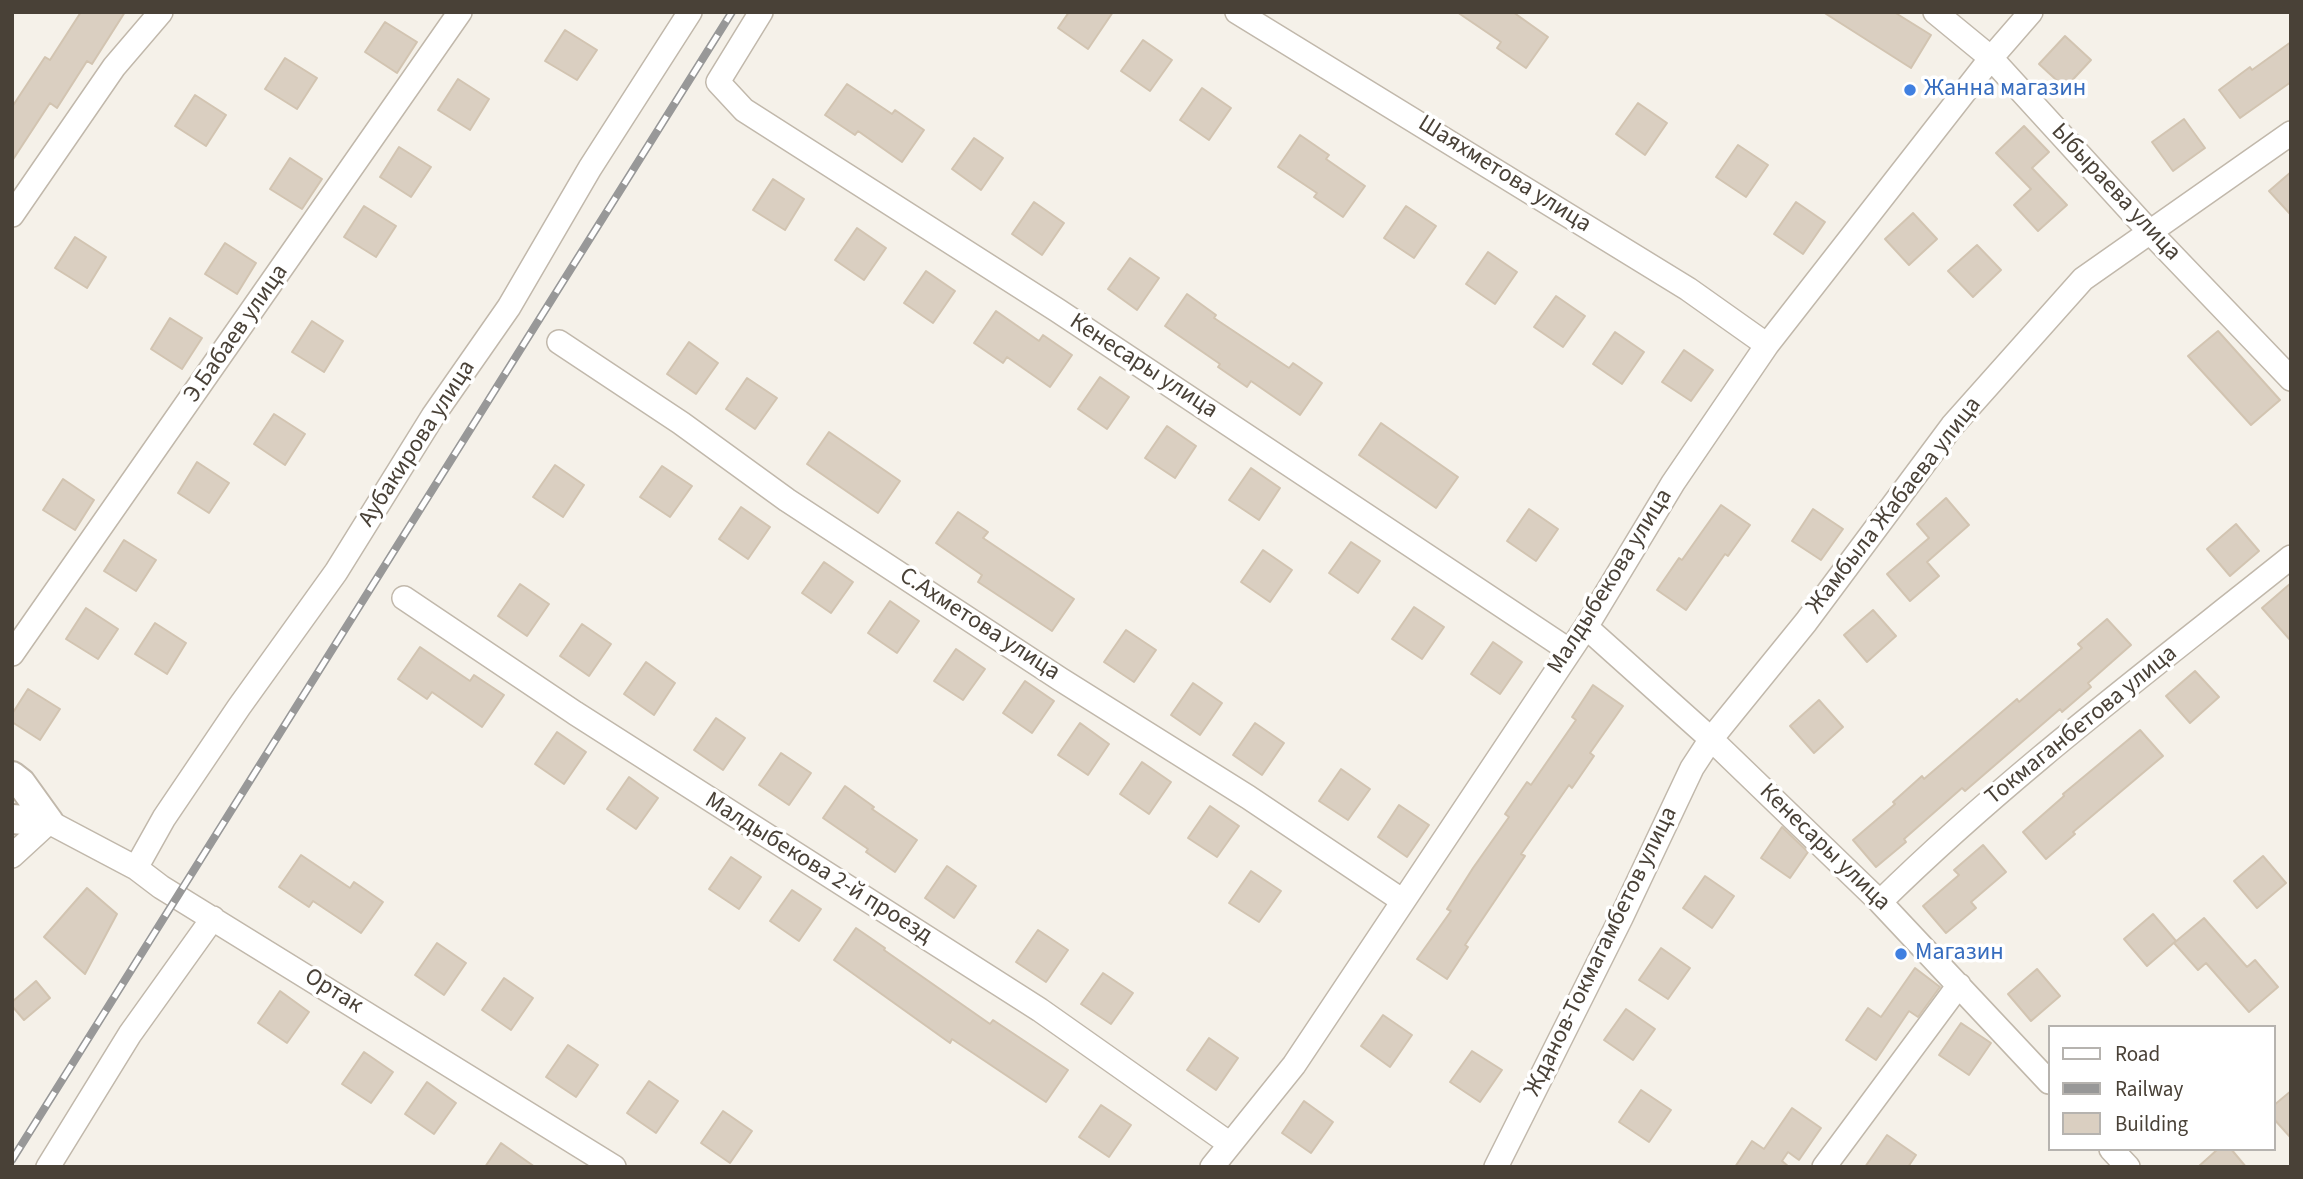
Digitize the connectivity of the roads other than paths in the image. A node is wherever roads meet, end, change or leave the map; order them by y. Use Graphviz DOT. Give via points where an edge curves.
graph roads {
  1 [pos="161,12"];
  2 [pos="460,12"];
  3 [pos="690,12"];
  4 [pos="761,12"];
  5 [pos="1237,12"];
  6 [pos="1935,12"];
  7 [pos="2031,12"];
  8 [pos="1991,58"];
  9 [pos="2291,133"];
  10 [pos="12,215"];
  11 [pos="2149,231"];
  12 [pos="559,342"];
  13 [pos="1767,345"];
  14 [pos="2291,379"];
  15 [pos="2291,557"];
  16 [pos="404,598"];
  17 [pos="1586,627"];
  18 [pos="1570,651"];
  19 [pos="12,654"];
  20 [pos="1711,739"];
  21 [pos="12,776"];
  22 [pos="12,818"];
  23 [pos="49,822"];
  24 [pos="12,856"];
  25 [pos="136,868"];
  26 [pos="1403,901"];
  27 [pos="1880,902"];
  28 [pos="213,918"];
  29 [pos="1959,985"];
  30 [pos="2048,1081"];
  31 [pos="1230,1144"];
  32 [pos="48,1167"];
  33 [pos="614,1167"];
  34 [pos="1212,1167"];
  35 [pos="1496,1167"];
  36 [pos="1824,1167"];
  1 -- 10 [label="street" via="114,66"];
  2 -- 19 [label="street, Э.Бабаев улица"];
  3 -- 25 [label="street, Аубакирова улица" via="590,168 509,307 433,416 335,572 164,818"];
  4 -- 18 [label="street, Кенесары улица" via="718,82 744,110 1068,318"];
  5 -- 13 [label="street, Шаяхметова улица" via="1688,289"];
  6 -- 8 [label="street, Ыбыраева улица"];
  7 -- 8 [label="street, Малдыбекова улица"];
  8 -- 11 [label="street, Ыбыраева улица"];
  8 -- 13 [label="street, Малдыбекова улица"];
  9 -- 11 [label="street, Жамбыла Жабаева улица"];
  11 -- 14 [label="street, Ыбыраева улица"];
  11 -- 20 [label="street, Жамбыла Жабаева улица" via="2083,279 1952,426 1806,622"];
  12 -- 26 [label="street, С.Ахметова улица" via="788,500"];
  13 -- 17 [label="street, Малдыбекова улица" via="1673,483"];
  15 -- 27 [label="street, Токмаганбетова улица" via="2045,752"];
  16 -- 31 [label="street, Малдыбекова 2-й проезд" via="609,735 1040,1010"];
  17 -- 18 [label="street, Малдыбекова улица"];
  17 -- 20 [label="street, Кенесары улица"];
  18 -- 26 [label="street, Малдыбекова улица"];
  20 -- 27 [label="street, Кенесары улица"];
  20 -- 35 [label="street, Жданов-Токмагамбетов улица" via="1692,768"];
  21 -- 23 [label="street, Ортак"];
  22 -- 23 [label="street, Ортак"];
  23 -- 24 [label="street"];
  23 -- 25 [label="street, Ортак"];
  25 -- 28 [label="street, Ортак"];
  26 -- 31 [label="street, Малдыбекова улица" via="1294,1065"];
  27 -- 29 [label="street, Кенесары улица"];
  28 -- 32 [label="street" via="130,1034"];
  28 -- 33 [label="street, Ортак"];
  29 -- 30 [label="street, Кенесары улица"];
  29 -- 36 [label="street"];
  31 -- 34 [label="street, Малдыбекова улица"];
}
